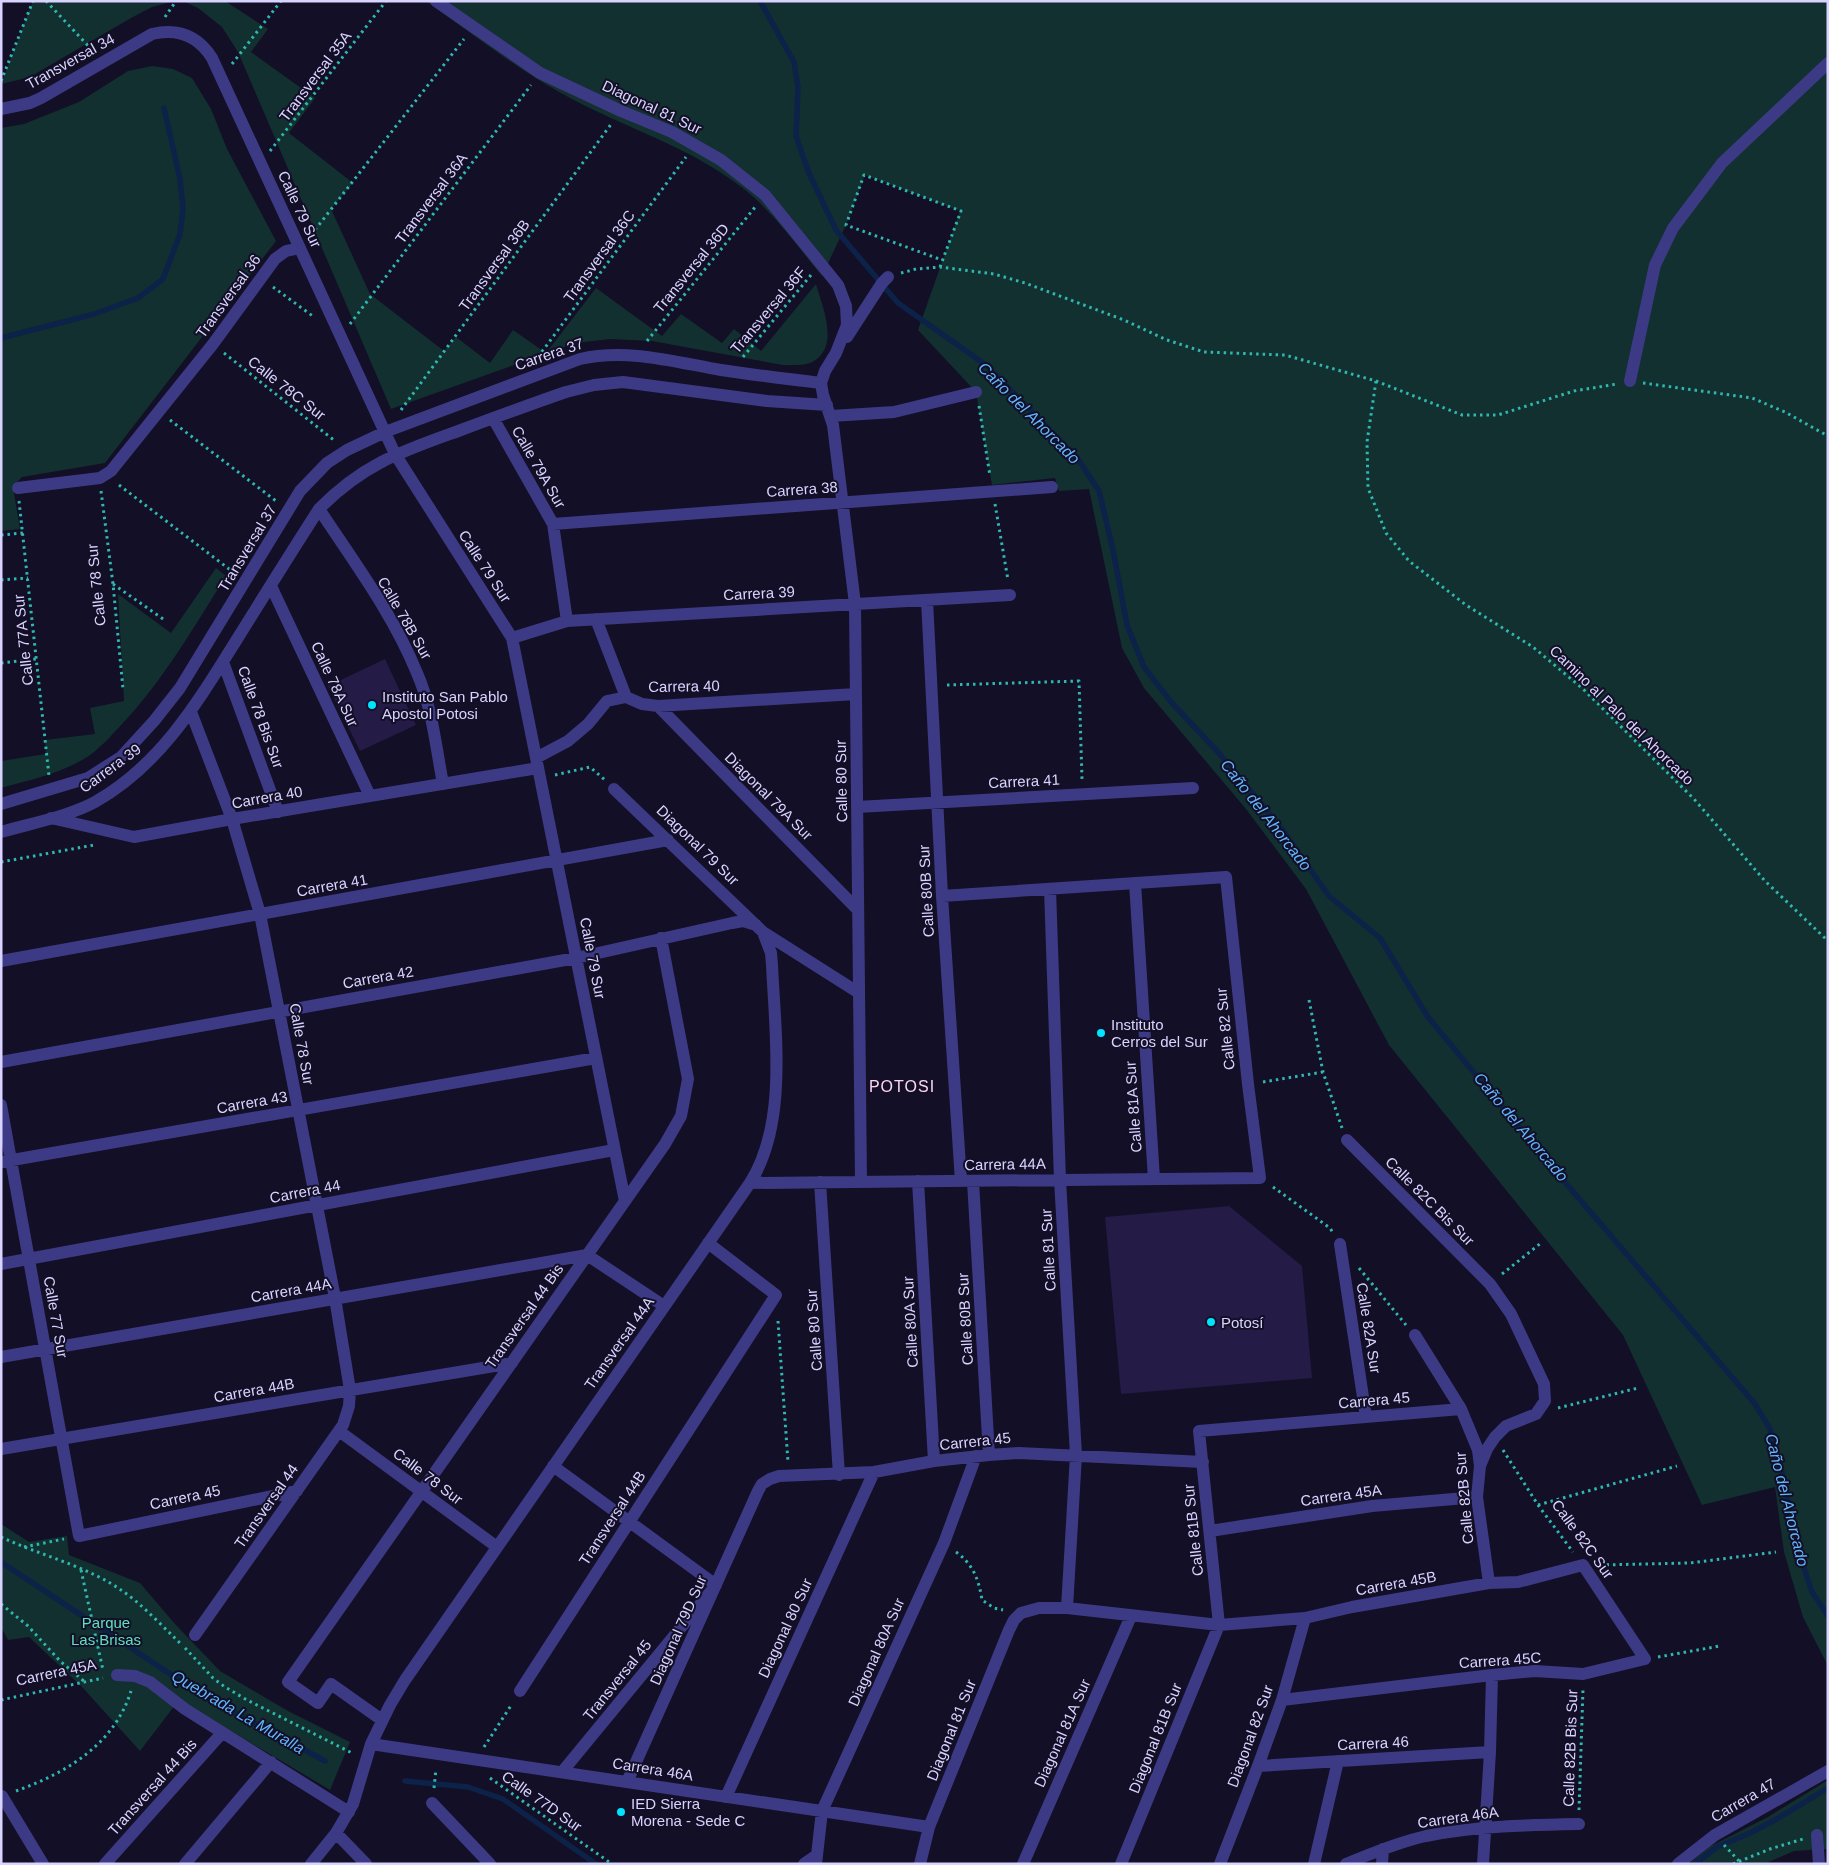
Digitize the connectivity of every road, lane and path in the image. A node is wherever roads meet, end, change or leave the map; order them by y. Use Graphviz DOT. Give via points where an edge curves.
graph roads {
  1 [pos="33,1"];
  2 [pos="46,1"];
  3 [pos="281,1"];
  4 [pos="386,1"];
  5 [pos="436,1"];
  6 [pos="474,27"];
  7 [pos="152,34"];
  8 [pos="103,62"];
  9 [pos="1828,63"];
  10 [pos="540,73"];
  11 [pos="221,78"];
  12 [pos="1,81"];
  13 [pos="1,109"];
  14 [pos="622,111"];
  15 [pos="695,144"];
  16 [pos="261,163"];
  17 [pos="765,195"];
  18 [pos="300,248"];
  19 [pos="942,260"];
  20 [pos="821,263"];
  21 [pos="940,266"];
  22 [pos="888,277"];
  23 [pos="261,278"];
  24 [pos="317,319"];
  25 [pos="341,336"];
  26 [pos="213,344"];
  27 [pos="836,353"];
  28 [pos="636,355"];
  29 [pos="538,358"];
  30 [pos="732,371"];
  31 [pos="1376,381"];
  32 [pos="1630,382"];
  33 [pos="821,383"];
  34 [pos="976,392"];
  35 [pos="829,411"];
  36 [pos="159,412"];
  37 [pos="493,418"];
  38 [pos="384,432"];
  39 [pos="1828,436"];
  40 [pos="347,450"];
  41 [pos="395,454"];
  42 [pos="102,476"];
  43 [pos="1052,487"];
  44 [pos="18,488"];
  45 [pos="263,491"];
  46 [pos="843,503"];
  47 [pos="319,510"];
  48 [pos="554,524"];
  49 [pos="23,533"];
  50 [pos="1,535"];
  51 [pos="28,578"];
  52 [pos="1,580"];
  53 [pos="246,581"];
  54 [pos="113,584"];
  55 [pos="271,586"];
  56 [pos="1010,595"];
  57 [pos="927,600"];
  58 [pos="855,604"];
  59 [pos="596,619"];
  60 [pos="166,621"];
  61 [pos="566,621"];
  62 [pos="512,638"];
  63 [pos="36,659"];
  64 [pos="223,662"];
  65 [pos="1,663"];
  66 [pos="931,685"];
  67 [pos="123,689"];
  68 [pos="856,694"];
  69 [pos="626,697"];
  70 [pos="658,706"];
  71 [pos="165,708"];
  72 [pos="191,712"];
  73 [pos="538,768"];
  74 [pos="443,784"];
  75 [pos="1193,788"];
  76 [pos="614,789"];
  77 [pos="50,790"];
  78 [pos="1083,794"];
  79 [pos="370,796"];
  80 [pos="938,803"];
  81 [pos="1,804"];
  82 [pos="857,807"];
  83 [pos="278,812"];
  84 [pos="51,818"];
  85 [pos="232,819"];
  86 [pos="1,832"];
  87 [pos="668,840"];
  88 [pos="96,844"];
  89 [pos="556,860"];
  90 [pos="1,862"];
  91 [pos="1135,883"];
  92 [pos="1050,889"];
  93 [pos="942,896"];
  94 [pos="858,910"];
  95 [pos="260,914"];
  96 [pos="761,929"];
  97 [pos="661,938"];
  98 [pos="1828,942"];
  99 [pos="576,958"];
  100 [pos="1,961"];
  101 [pos="859,993"];
  102 [pos="1309,1000"];
  103 [pos="280,1012"];
  104 [pos="596,1058"];
  105 [pos="1,1062"];
  106 [pos="1323,1072"];
  107 [pos="1248,1084"];
  108 [pos="1,1105"];
  109 [pos="298,1110"];
  110 [pos="1347,1140"];
  111 [pos="614,1150"];
  112 [pos="6,1162"];
  113 [pos="1260,1178"];
  114 [pos="1154,1179"];
  115 [pos="1060,1180"];
  116 [pos="918,1181"];
  117 [pos="967,1181"];
  118 [pos="820,1182"];
  119 [pos="861,1182"];
  120 [pos="750,1183"];
  121 [pos="625,1201"];
  122 [pos="317,1205"];
  123 [pos="708,1243"];
  124 [pos="1541,1243"];
  125 [pos="1340,1244"];
  126 [pos="587,1255"];
  127 [pos="29,1259"];
  128 [pos="1,1264"];
  129 [pos="1490,1284"];
  130 [pos="776,1295"];
  131 [pos="336,1298"];
  132 [pos="664,1306"];
  133 [pos="1415,1335"];
  134 [pos="45,1349"];
  135 [pos="1,1357"];
  136 [pos="512,1363"];
  137 [pos="1638,1388"];
  138 [pos="350,1390"];
  139 [pos="1461,1409"];
  140 [pos="1536,1414"];
  141 [pos="1366,1417"];
  142 [pos="339,1430"];
  143 [pos="1200,1431"];
  144 [pos="1495,1437"];
  145 [pos="62,1439"];
  146 [pos="1,1449"];
  147 [pos="989,1455"];
  148 [pos="1076,1455"];
  149 [pos="976,1456"];
  150 [pos="934,1461"];
  151 [pos="1203,1462"];
  152 [pos="553,1466"];
  153 [pos="1480,1466"];
  154 [pos="1676,1466"];
  155 [pos="874,1472"];
  156 [pos="789,1475"];
  157 [pos="839,1475"];
  158 [pos="296,1491"];
  159 [pos="422,1491"];
  160 [pos="758,1491"];
  161 [pos="1477,1497"];
  162 [pos="1538,1505"];
  163 [pos="629,1522"];
  164 [pos="1210,1531"];
  165 [pos="79,1536"];
  166 [pos="944,1543"];
  167 [pos="23,1547"];
  168 [pos="497,1547"];
  169 [pos="1776,1552"];
  170 [pos="1583,1565"];
  171 [pos="81,1570"];
  172 [pos="1489,1583"];
  173 [pos="716,1585"];
  174 [pos="1,1604"];
  175 [pos="1067,1608"];
  176 [pos="1021,1613"];
  177 [pos="1131,1616"];
  178 [pos="1305,1618"];
  179 [pos="1219,1625"];
  180 [pos="195,1635"];
  181 [pos="1720,1646"];
  182 [pos="1645,1660"];
  183 [pos="1584,1674"];
  184 [pos="1492,1675"];
  185 [pos="111,1676"];
  186 [pos="135,1676"];
  187 [pos="85,1682"];
  188 [pos="520,1690"];
  189 [pos="1,1700"];
  190 [pos="1282,1700"];
  191 [pos="382,1720"];
  192 [pos="222,1733"];
  193 [pos="371,1744"];
  194 [pos="1490,1752"];
  195 [pos="476,1760"];
  196 [pos="1338,1761"];
  197 [pos="271,1762"];
  198 [pos="1258,1766"];
  199 [pos="1828,1770"];
  200 [pos="562,1772"];
  201 [pos="435,1773"];
  202 [pos="483,1773"];
  203 [pos="627,1782"];
  204 [pos="2,1796"];
  205 [pos="726,1797"];
  206 [pos="432,1799"];
  207 [pos="822,1811"];
  208 [pos="349,1812"];
  209 [pos="1579,1824"];
  210 [pos="929,1827"];
  211 [pos="1485,1827"];
  212 [pos="336,1833"];
  213 [pos="1817,1834"];
  214 [pos="1382,1849"];
  215 [pos="1728,1849"];
  216 [pos="816,1859"];
  217 [pos="1739,1861"];
  218 [pos="42,1864"];
  219 [pos="105,1864"];
  220 [pos="185,1864"];
  221 [pos="311,1864"];
  222 [pos="366,1864"];
  223 [pos="490,1864"];
  224 [pos="612,1864"];
  225 [pos="804,1864"];
  226 [pos="922,1864"];
  227 [pos="1023,1864"];
  228 [pos="1121,1864"];
  229 [pos="1220,1864"];
  230 [pos="1314,1864"];
  231 [pos="1346,1864"];
  232 [pos="1382,1864"];
  233 [pos="1483,1864"];
  234 [pos="1678,1864"];
  235 [pos="1733,1864"];
  236 [pos="1819,1864"];
  1 -- 12 [label="path"];
  2 -- 8 [label="path"];
  3 -- 11 [label="path"];
  4 -- 16 [label="path, Transversal 35A"];
  5 -- 6 [label="street, Diagonal 81 Sur"];
  6 -- 10 [label="street, Diagonal 81 Sur"];
  6 -- 18 [label="path"];
  7 -- 8 [label="street, Transversal 34"];
  7 -- 11 [label="street, Calle 79 Sur" via="177,32 194,39 207,50"];
  8 -- 13 [label="street, Transversal 34" via="41,98"];
  9 -- 32 [label="street" via="1722,163 1673,228 1655,265"];
  10 -- 14 [label="street, Diagonal 81 Sur"];
  10 -- 25 [label="path, Transversal 36A"];
  11 -- 16 [label="street, Calle 79 Sur"];
  14 -- 15 [label="street, Diagonal 81 Sur"];
  14 -- 38 [label="path, Transversal 36B"];
  15 -- 17 [label="street, Diagonal 81 Sur"];
  15 -- 29 [label="path, Transversal 36C"];
  16 -- 18 [label="street, Calle 79 Sur"];
  17 -- 20 [label="street, Diagonal 81 Sur"];
  17 -- 28 [label="path, Transversal 36D"];
  18 -- 23 [label="street, Transversal 36" via="280,255"];
  18 -- 25 [label="street, Calle 79 Sur"];
  19 -- 19 [label="path" via="846,225 864,175 961,211"];
  19 -- 21 [label="path"];
  20 -- 27 [label="street, Diagonal 81 Sur" via="838,284 846,306 847,325"];
  20 -- 30 [label="path, Transversal 36F"];
  21 -- 22 [label="path"];
  21 -- 31 [label="path" via="994,274 1024,283 1204,352 1285,355"];
  22 -- 27 [label="street"];
  23 -- 24 [label="path"];
  23 -- 26 [label="street, Transversal 36"];
  25 -- 38 [label="street, Calle 79 Sur"];
  26 -- 36 [label="street, Transversal 36"];
  26 -- 40 [label="path, Calle 78C Sur"];
  27 -- 33 [label="street, Diagonal 81 Sur"];
  28 -- 30 [label="street, Carrera 37"];
  28 -- 38 [label="street, Carrera 37" via="611,354 580,359"];
  30 -- 33 [label="street, Carrera 37"];
  31 -- 32 [label="path" via="1462,414 1498,415 1574,391"];
  31 -- 98 [label="path, Camino al Palo del Ahorcado" via="1367,442 1368,488 1386,533 1409,561 1466,605 1533,646 1583,689 1694,799 1765,881"];
  32 -- 39 [label="path" via="1752,398 1786,412"];
  33 -- 35 [label="street, Calle 80 Sur"];
  34 -- 35 [label="street" via="894,412"];
  35 -- 37 [label="street" via="623,382 566,392"];
  35 -- 46 [label="street, Calle 80 Sur"];
  36 -- 42 [label="street, Transversal 36" via="111,471"];
  36 -- 45 [label="path"];
  37 -- 41 [label="street"];
  37 -- 48 [label="street, Calle 79A Sur"];
  38 -- 40 [label="street, Transversal 37"];
  38 -- 41 [label="street, Calle 79 Sur"];
  40 -- 53 [label="street, Transversal 37" via="327,463 300,492"];
  41 -- 47 [label="street" via="354,478"];
  41 -- 62 [label="street, Calle 79 Sur"];
  42 -- 44 [label="street"];
  42 -- 53 [label="path"];
  42 -- 54 [label="path, Calle 78 Sur"];
  43 -- 46 [label="street, Carrera 38"];
  44 -- 49 [label="path, Calle 77A Sur"];
  46 -- 48 [label="street, Carrera 38"];
  46 -- 58 [label="street, Calle 80 Sur"];
  47 -- 55 [label="street"];
  47 -- 74 [label="street, Calle 78B Sur" via="389,617 418,673 429,710"];
  48 -- 61 [label="street, Calle 79A Sur"];
  49 -- 50 [label="path"];
  49 -- 51 [label="path, Calle 77A Sur"];
  51 -- 52 [label="path"];
  51 -- 63 [label="path, Calle 77A Sur"];
  53 -- 71 [label="street, Transversal 37"];
  54 -- 60 [label="path"];
  54 -- 67 [label="path, Calle 78 Sur"];
  55 -- 64 [label="street"];
  55 -- 79 [label="street, Calle 78A Sur"];
  56 -- 57 [label="street, Carrera 39"];
  57 -- 58 [label="street, Carrera 39"];
  57 -- 66 [label="street, Calle 80B Sur"];
  58 -- 59 [label="street, Carrera 39"];
  58 -- 68 [label="street, Calle 80 Sur"];
  59 -- 61 [label="street, Carrera 39"];
  59 -- 69 [label="street"];
  61 -- 62 [label="street, Carrera 39"];
  62 -- 73 [label="street, Calle 79 Sur"];
  63 -- 65 [label="path"];
  63 -- 77 [label="path, Calle 77A Sur"];
  64 -- 72 [label="street"];
  64 -- 83 [label="street, Calle 78 Bis Sur"];
  66 -- 78 [label="path" via="1079,681"];
  66 -- 80 [label="street, Calle 80B Sur"];
  68 -- 70 [label="street, Carrera 40"];
  68 -- 82 [label="street, Calle 80 Sur"];
  69 -- 70 [label="street, Carrera 40"];
  69 -- 73 [label="street, Carrera 40" via="607,701 588,724"];
  70 -- 94 [label="street, Diagonal 79A Sur"];
  71 -- 77 [label="street, Carrera 39" via="121,757 88,778"];
  72 -- 84 [label="street, Carrera 39" via="170,739 136,772 95,802"];
  72 -- 85 [label="street, Calle 78 Sur"];
  73 -- 74 [label="street, Carrera 40"];
  73 -- 76 [label="path" via="590,766"];
  73 -- 89 [label="street, Calle 79 Sur"];
  74 -- 79 [label="street, Carrera 40"];
  75 -- 78 [label="street, Carrera 41"];
  76 -- 87 [label="street, Diagonal 79 Sur"];
  77 -- 81 [label="street, Carrera 39"];
  78 -- 80 [label="street, Carrera 41"];
  79 -- 83 [label="street, Carrera 40"];
  80 -- 82 [label="street, Carrera 41"];
  80 -- 93 [label="street, Calle 80B Sur"];
  82 -- 94 [label="street, Calle 80 Sur"];
  83 -- 85 [label="street, Carrera 40"];
  84 -- 85 [label="street, Carrera 40" via="134,838"];
  84 -- 86 [label="street, Carrera 39"];
  85 -- 95 [label="street, Calle 78 Sur"];
  87 -- 89 [label="street, Carrera 41"];
  87 -- 96 [label="street, Diagonal 79 Sur"];
  88 -- 90 [label="path"];
  89 -- 95 [label="street, Carrera 41"];
  89 -- 99 [label="street, Calle 79 Sur"];
  91 -- 92 [label="street"];
  91 -- 107 [label="street, Calle 82 Sur" via="1226,876"];
  91 -- 114 [label="street, Calle 81A Sur"];
  92 -- 93 [label="street"];
  92 -- 115 [label="street, Calle 81 Sur"];
  93 -- 117 [label="street, Calle 80B Sur"];
  94 -- 101 [label="street, Calle 80 Sur"];
  95 -- 100 [label="street, Carrera 41"];
  95 -- 103 [label="street, Calle 78 Sur"];
  96 -- 97 [label="street, Carrera 42" via="743,921"];
  96 -- 101 [label="street, Diagonal 79 Sur"];
  96 -- 120 [label="street, Transversal 44A" via="769,946 772,965 775,1085 768,1142"];
  97 -- 99 [label="street, Carrera 42"];
  97 -- 121 [label="street, Transversal 44 Bis" via="688,1080 681,1116"];
  99 -- 103 [label="street, Carrera 42"];
  99 -- 104 [label="street, Calle 79 Sur"];
  101 -- 119 [label="street, Calle 80 Sur"];
  102 -- 106 [label="path"];
  103 -- 105 [label="street, Carrera 42"];
  103 -- 109 [label="street, Calle 78 Sur"];
  104 -- 109 [label="street, Carrera 43"];
  104 -- 111 [label="street, Calle 79 Sur"];
  106 -- 107 [label="path"];
  106 -- 110 [label="path"];
  107 -- 113 [label="street, Calle 82 Sur"];
  108 -- 112 [label="street, Calle 77 Sur"];
  109 -- 112 [label="street, Carrera 43"];
  109 -- 122 [label="street, Calle 78 Sur"];
  110 -- 129 [label="street, Calle 82C Bis Sur"];
  111 -- 121 [label="street, Calle 79 Sur"];
  111 -- 122 [label="street, Carrera 44"];
  112 -- 127 [label="street, Calle 77 Sur"];
  113 -- 114 [label="street, Carrera 44A"];
  114 -- 115 [label="street, Carrera 44A"];
  115 -- 117 [label="street, Carrera 44A"];
  115 -- 148 [label="street, Calle 81 Sur"];
  116 -- 117 [label="street, Carrera 44A"];
  116 -- 119 [label="street, Carrera 44A"];
  116 -- 150 [label="street, Calle 80A Sur"];
  117 -- 147 [label="street, Calle 80B Sur"];
  118 -- 119 [label="street, Carrera 44A"];
  118 -- 120 [label="street, Carrera 44A"];
  118 -- 157 [label="street, Calle 80 Sur"];
  120 -- 123 [label="street, Transversal 44A"];
  121 -- 126 [label="street, Transversal 44 Bis"];
  122 -- 127 [label="street, Carrera 44"];
  122 -- 131 [label="street, Calle 78 Sur"];
  123 -- 130 [label="street"];
  123 -- 132 [label="street, Transversal 44A"];
  124 -- 129 [label="path"];
  125 -- 141 [label="street, Calle 82A Sur"];
  126 -- 131 [label="street, Carrera 44A"];
  126 -- 132 [label="street"];
  126 -- 136 [label="street, Transversal 44 Bis"];
  127 -- 128 [label="street, Carrera 44"];
  127 -- 134 [label="street, Calle 77 Sur"];
  129 -- 140 [label="street, Calle 82C Bis Sur" via="1511,1314 1544,1384 1545,1401"];
  130 -- 156 [label="path"];
  130 -- 163 [label="street, Transversal 44B"];
  131 -- 134 [label="street, Carrera 44A"];
  131 -- 138 [label="street, Calle 78 Sur"];
  132 -- 152 [label="street, Transversal 44A"];
  133 -- 139 [label="street, Calle 82B Sur"];
  134 -- 135 [label="street, Carrera 44A"];
  134 -- 145 [label="street, Calle 77 Sur"];
  136 -- 138 [label="street, Carrera 44B"];
  136 -- 159 [label="street, Transversal 44 Bis"];
  137 -- 140 [label="path"];
  138 -- 142 [label="street, Transversal 44" via="347,1415"];
  138 -- 145 [label="street, Carrera 44B"];
  139 -- 141 [label="street, Carrera 45"];
  139 -- 153 [label="street, Calle 82B Sur" via="1473,1436"];
  140 -- 144 [label="street" via="1506,1426"];
  141 -- 143 [label="street, Carrera 45"];
  142 -- 158 [label="street, Transversal 44"];
  142 -- 159 [label="street, Calle 78 Sur"];
  143 -- 151 [label="street, Calle 81B Sur"];
  144 -- 153 [label="street"];
  144 -- 162 [label="path, Calle 82C Sur"];
  145 -- 146 [label="street, Carrera 44B"];
  145 -- 165 [label="street, Calle 77 Sur"];
  147 -- 148 [label="street, Carrera 45"];
  147 -- 149 [label="street, Carrera 45"];
  148 -- 151 [label="street, Carrera 45"];
  148 -- 175 [label="street, Calle 81 Sur"];
  149 -- 150 [label="street, Carrera 45"];
  149 -- 166 [label="street, Diagonal 80A Sur"];
  150 -- 155 [label="street, Carrera 45"];
  151 -- 164 [label="street, Calle 81B Sur"];
  152 -- 163 [label="street"];
  152 -- 168 [label="street, Transversal 44A"];
  153 -- 161 [label="street, Calle 82B Sur"];
  154 -- 162 [label="path"];
  155 -- 157 [label="street, Carrera 45"];
  155 -- 205 [label="street, Diagonal 80 Sur"];
  156 -- 157 [label="street, Carrera 45"];
  156 -- 160 [label="street, Carrera 45" via="770,1479"];
  158 -- 165 [label="street, Carrera 45"];
  158 -- 180 [label="street, Transversal 44"];
  159 -- 168 [label="street, Calle 78 Sur"];
  159 -- 191 [label="street, Transversal 44 Bis" via="288,1682 318,1702 331,1684"];
  160 -- 173 [label="street, Diagonal 79D Sur"];
  161 -- 164 [label="street, Carrera 45A" via="1372,1506"];
  161 -- 172 [label="street, Calle 82B Sur"];
  162 -- 170 [label="path, Calle 82C Sur"];
  163 -- 173 [label="street"];
  163 -- 188 [label="street, Transversal 44B"];
  164 -- 179 [label="street, Calle 81B Sur"];
  165 -- 167 [label="path"];
  166 -- 176 [label="path" via="973,1571 979,1581 982,1600 994,1608"];
  166 -- 207 [label="street, Diagonal 80A Sur"];
  168 -- 191 [label="street, Transversal 44A" via="405,1680"];
  169 -- 170 [label="path" via="1690,1563"];
  170 -- 172 [label="street, Carrera 45B" via="1518,1582"];
  170 -- 182 [label="street, Calle 82C Sur"];
  171 -- 185 [label="path" via="98,1649"];
  172 -- 178 [label="street, Carrera 45B"];
  173 -- 200 [label="street, Transversal 45"];
  173 -- 203 [label="street, Diagonal 79D Sur"];
  174 -- 187 [label="path"];
  175 -- 176 [label="street, Carrera 45B" via="1039,1608"];
  175 -- 177 [label="street, Carrera 45B"];
  176 -- 210 [label="street, Diagonal 81 Sur" via="1009,1630"];
  177 -- 179 [label="street, Carrera 45B"];
  177 -- 227 [label="street, Diagonal 81A Sur"];
  178 -- 179 [label="street, Carrera 45B"];
  178 -- 190 [label="street, Diagonal 82 Sur"];
  179 -- 228 [label="street, Diagonal 81B Sur"];
  181 -- 182 [label="path"];
  182 -- 183 [label="street, Carrera 45C"];
  183 -- 184 [label="street, Carrera 45C" via="1535,1671"];
  183 -- 209 [label="path, Calle 82B Bis Sur"];
  184 -- 190 [label="street, Carrera 45C"];
  184 -- 194 [label="street"];
  185 -- 186 [label="street"];
  185 -- 187 [label="path, Carrera 45A"];
  186 -- 192 [label="street" via="150,1682"];
  186 -- 204 [label="path" via="125,1709 109,1734 82,1758 49,1778"];
  187 -- 189 [label="path, Carrera 45A"];
  188 -- 195 [label="path"];
  190 -- 198 [label="street, Diagonal 82 Sur"];
  191 -- 193 [label="street, Transversal 44A"];
  192 -- 197 [label="street"];
  192 -- 219 [label="street, Transversal 44 Bis"];
  193 -- 195 [label="street, Carrera 46A"];
  193 -- 208 [label="street, Transversal 44A"];
  194 -- 196 [label="street, Carrera 46"];
  194 -- 211 [label="street"];
  195 -- 200 [label="street, Carrera 46A"];
  196 -- 198 [label="street, Carrera 46"];
  196 -- 230 [label="street"];
  197 -- 208 [label="street"];
  197 -- 220 [label="street"];
  198 -- 229 [label="street, Diagonal 82 Sur"];
  199 -- 234 [label="street, Carrera 47" via="1714,1835"];
  200 -- 203 [label="street, Carrera 46A"];
  201 -- 206 [label="path"];
  202 -- 224 [label="path, Calle 77D Sur"];
  203 -- 205 [label="street, Carrera 46A"];
  204 -- 218 [label="street"];
  205 -- 207 [label="street, Carrera 46A"];
  206 -- 223 [label="street"];
  207 -- 210 [label="street, Carrera 46A"];
  207 -- 216 [label="street, Diagonal 80A Sur"];
  208 -- 212 [label="street, Transversal 44A"];
  209 -- 211 [label="street, Carrera 46A"];
  210 -- 226 [label="street, Diagonal 81 Sur"];
  211 -- 214 [label="street, Carrera 46A" via="1425,1836"];
  211 -- 233 [label="street"];
  212 -- 221 [label="street, Transversal 44A"];
  212 -- 222 [label="street"];
  213 -- 217 [label="path"];
  213 -- 236 [label="street"];
  214 -- 231 [label="street, Carrera 46A"];
  214 -- 232 [label="street"];
  215 -- 217 [label="path"];
  216 -- 225 [label="street"];
  217 -- 235 [label="path"];
}
